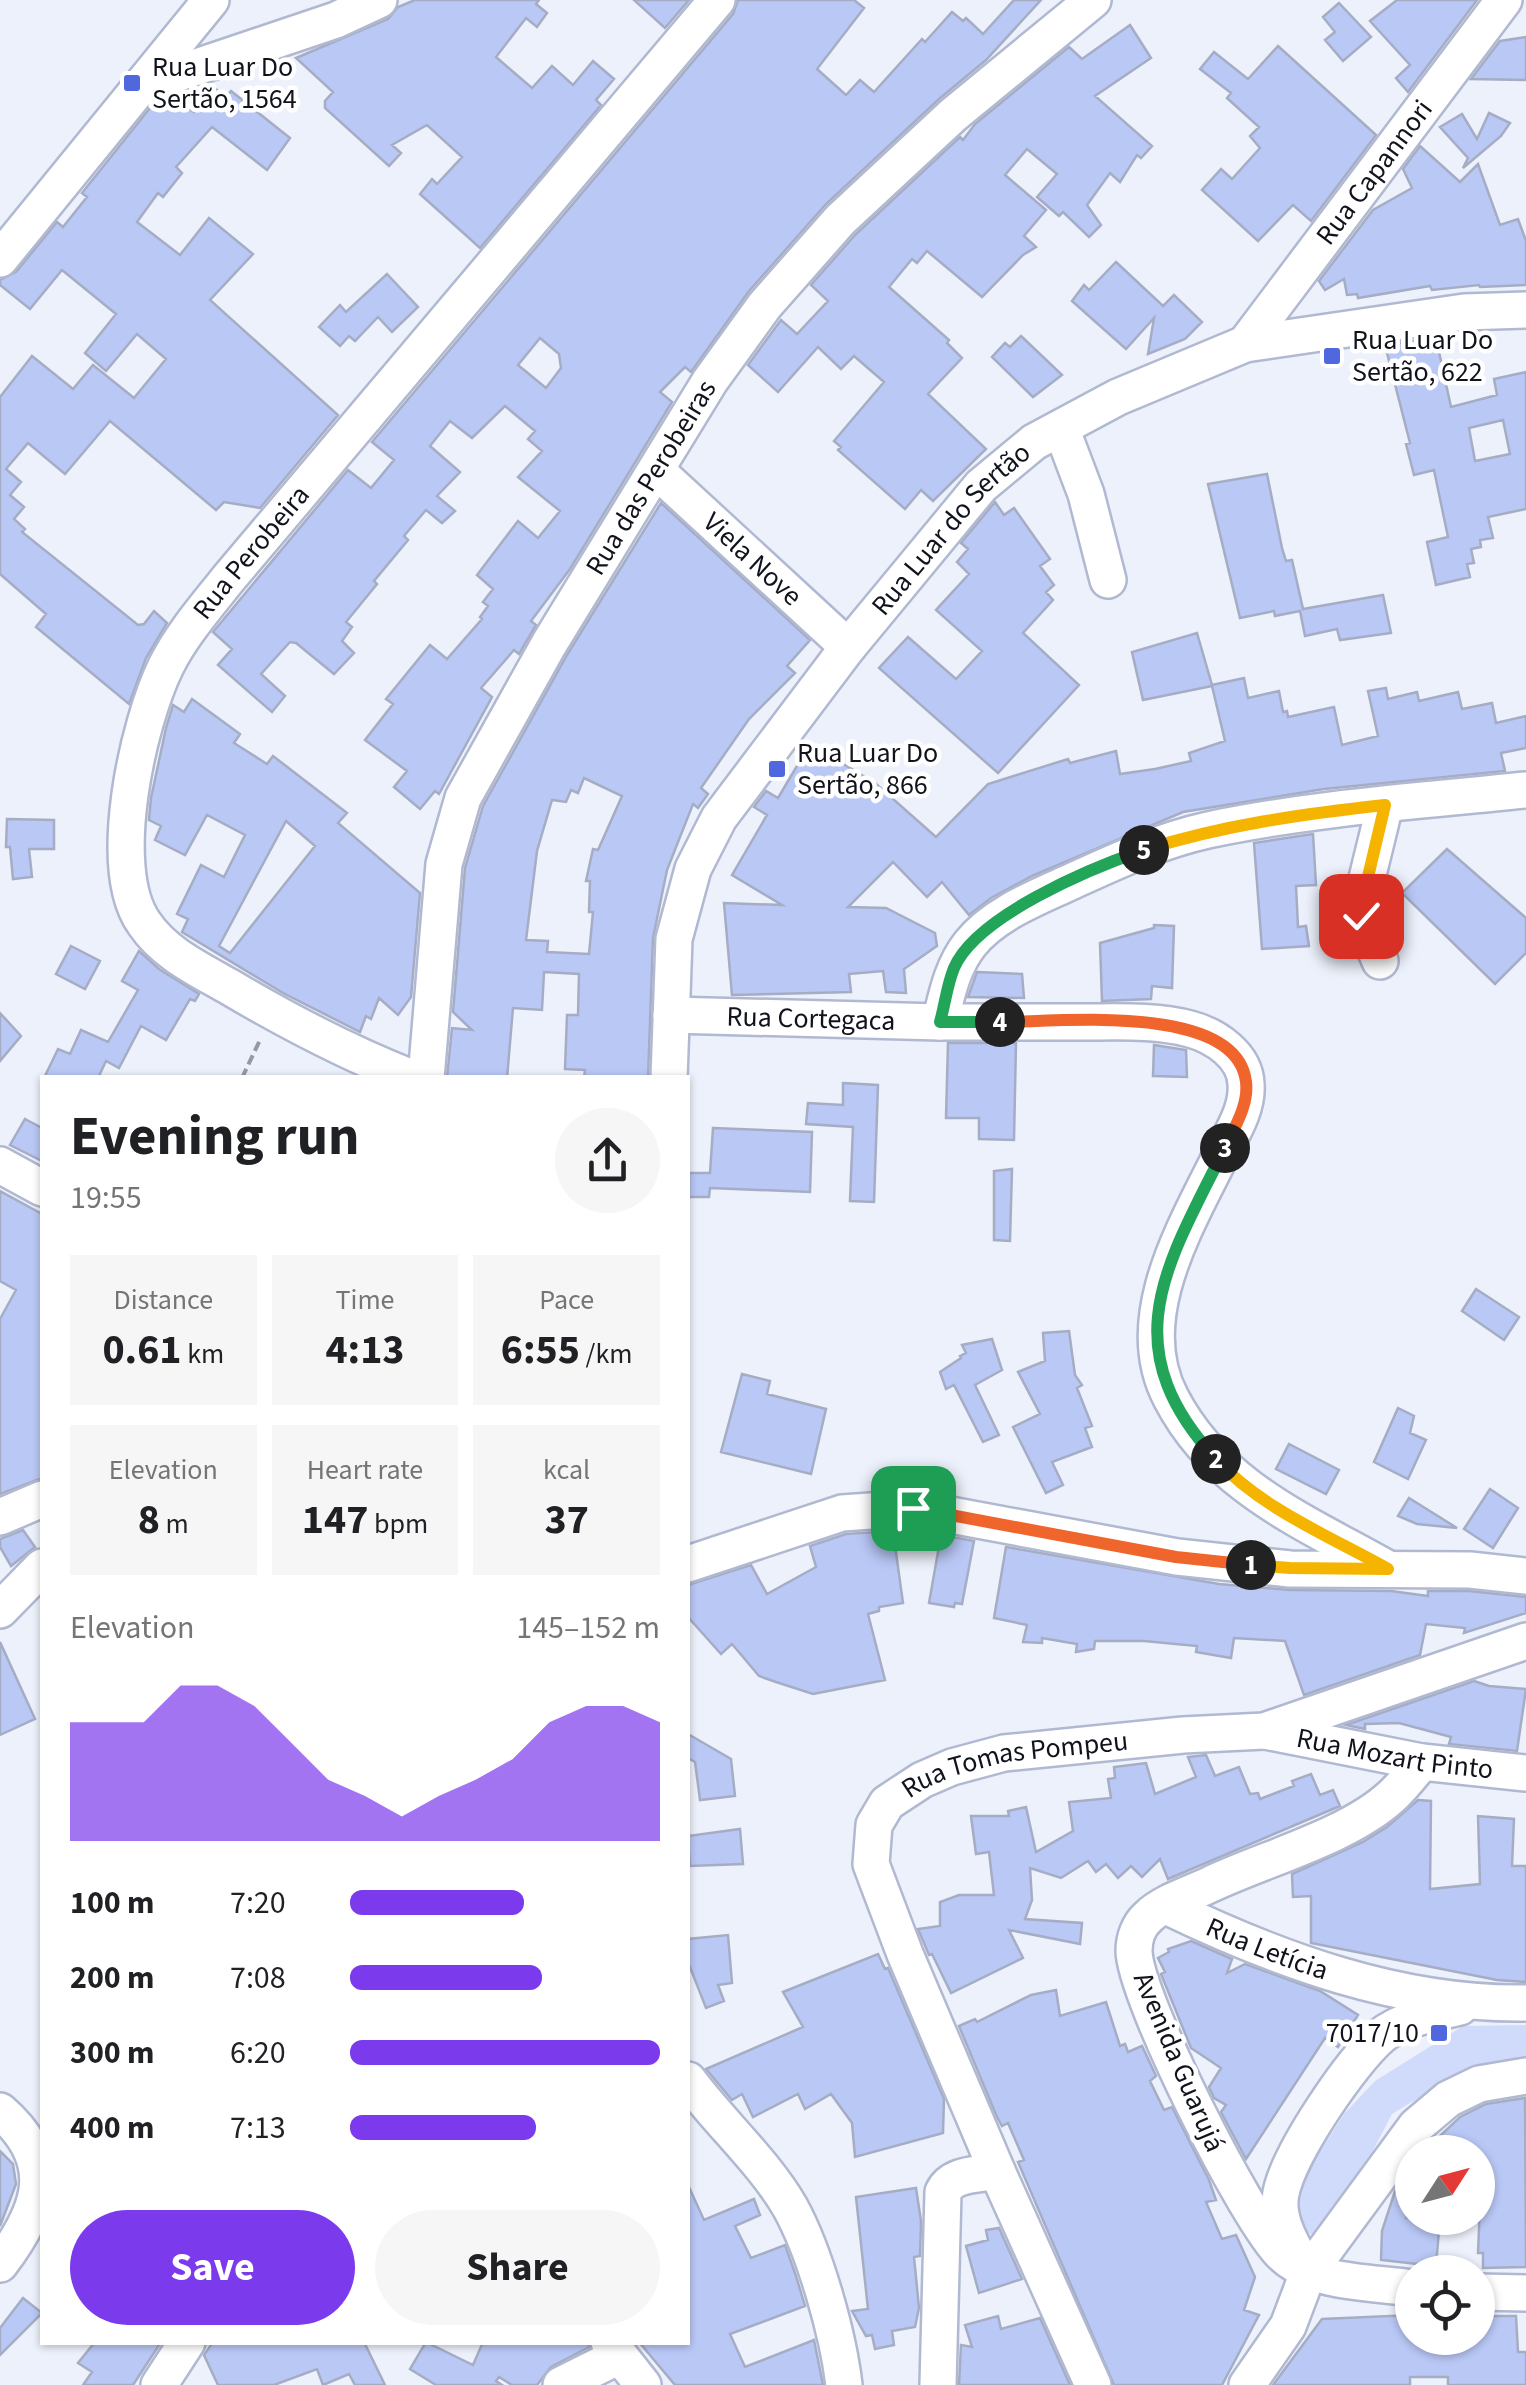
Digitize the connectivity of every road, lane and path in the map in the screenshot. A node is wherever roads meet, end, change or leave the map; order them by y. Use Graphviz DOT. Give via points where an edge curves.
graph roads {
  1 [pos="211,0"];
  2 [pos="380,0"];
  3 [pos="718,0"];
  4 [pos="1093,0"];
  5 [pos="1504,0"];
  6 [pos="144,85"];
  7 [pos="0,259"];
  8 [pos="1526,310"];
  9 [pos="1244,344"];
  10 [pos="1061,428"];
  11 [pos="656,470"];
  12 [pos="1108,580"];
  13 [pos="848,647"];
  14 [pos="1526,790"];
  15 [pos="1385,805"];
  16 [pos="1380,962"];
  17 [pos="273,1013"];
  18 [pos="671,1015"];
  19 [pos="940,1022"];
  20 [pos="243,1075"];
  21 [pos="406,1075"];
  22 [pos="426,1075"];
  23 [pos="669,1075"];
  24 [pos="0,1164"];
  25 [pos="40,1187"];
  26 [pos="40,1500"];
  27 [pos="0,1517"];
  28 [pos="690,1563"];
  29 [pos="40,1569"];
  30 [pos="1388,1569"];
  31 [pos="1526,1576"];
  32 [pos="0,1610"];
  33 [pos="1526,1641"];
  34 [pos="1264,1731"];
  35 [pos="1422,1762"];
  36 [pos="1526,1773"];
  37 [pos="1166,1906"];
  38 [pos="1372,1984"];
  39 [pos="1526,2003"];
  40 [pos="1475,2004"];
  41 [pos="1383,2034"];
  42 [pos="1526,2076"];
  43 [pos="690,2082"];
  44 [pos="0,2110"];
  45 [pos="997,2171"];
  46 [pos="1280,2194"];
  47 [pos="1242,2197"];
  48 [pos="0,2264"];
  49 [pos="1308,2272"];
  50 [pos="1395,2285"];
  51 [pos="1495,2292"];
  52 [pos="1526,2293"];
  53 [pos="185,2345"];
  54 [pos="630,2370"];
  55 [pos="158,2385"];
  56 [pos="561,2385"];
  57 [pos="844,2385"];
  58 [pos="938,2385"];
  59 [pos="1093,2385"];
  60 [pos="1247,2385"];
  1 -- 6 [label="street"];
  2 -- 6 [label="street"];
  3 -- 17 [label="street, Rua Perobeira" via="228,580 180,642 154,692 132,772 127,858 136,907 175,956"];
  4 -- 11 [label="street, Rua das Perobeiras" via="840,220 765,305"];
  5 -- 9 [label="street, Rua Capannori"];
  6 -- 7 [label="street"];
  8 -- 9 [label="street, Rua Luar do Sertão" via="1464,312"];
  9 -- 10 [label="street, Rua Luar do Sertão" via="1118,396"];
  10 -- 12 [label="street"];
  10 -- 13 [label="street, Rua Luar do Sertão" via="982,486"];
  11 -- 13 [label="street, Viela Nove"];
  11 -- 22 [label="street, Rua das Perobeiras" via="463,798 444,864"];
  13 -- 18 [label="street, Rua Luar do Sertão" via="719,818 693,869 674,939"];
  14 -- 15 [label="street"];
  15 -- 16 [label="street" via="1361,916"];
  15 -- 19 [label="street" via="1206,831 1138,852 1039,896 972,941 955,967"];
  17 -- 20 [label="path"];
  17 -- 21 [label="street, Rua Perobeira"];
  18 -- 19 [label="street, Rua Cortegaca"];
  18 -- 23 [label="street, Rua Luar do Sertão"];
  19 -- 30 [label="street, Rua Cortegaca" via="1146,1022 1192,1029 1222,1043 1240,1062 1247,1083 1242,1112 1159,1298 1156,1349 1168,1395 1230,1476"];
  24 -- 25 [label="street"];
  26 -- 27 [label="street"];
  28 -- 30 [label="street" via="842,1513 913,1508 1176,1557"];
  29 -- 32 [label="street"];
  30 -- 31 [label="street"];
  33 -- 34 [label="street, Rua Tomas Pompeu"];
  34 -- 35 [label="street, Rua Mozart Pinto"];
  34 -- 45 [label="street, Rua Tomas Pompeu" via="1004,1754 952,1767 886,1804 874,1825 871,1864"];
  35 -- 36 [label="street, Rua Mozart Pinto"];
  35 -- 37 [label="street, Avenida Guarujá" via="1363,1817"];
  37 -- 38 [label="street, Rua Letícia" via="1277,1956"];
  37 -- 47 [label="street, Avenida Guarujá" via="1136,1935 1142,1984"];
  38 -- 40 [label="street, Rua Letícia"];
  38 -- 41 [label="street"];
  39 -- 40 [label="street, Rua Letícia"];
  40 -- 41 [label="street" via="1424,2015"];
  41 -- 46 [label="street" via="1324,2107"];
  42 -- 49 [label="street" via="1479,2084 1416,2126"];
  43 -- 57 [label="street" via="789,2206 810,2254"];
  44 -- 48 [label="street" via="20,2128 37,2166 38,2200"];
  45 -- 58 [label="street" via="958,2178 943,2192"];
  45 -- 59 [label="street, Rua Tomas Pompeu"];
  46 -- 47 [label="street"];
  46 -- 49 [label="street" via="1288,2238"];
  47 -- 49 [label="street, Avenida Guarujá" via="1284,2256"];
  49 -- 50 [label="street"];
  49 -- 60 [label="street" via="1288,2326"];
  51 -- 52 [label="street"];
  53 -- 55 [label="street"];
  54 -- 56 [label="street"];
}
